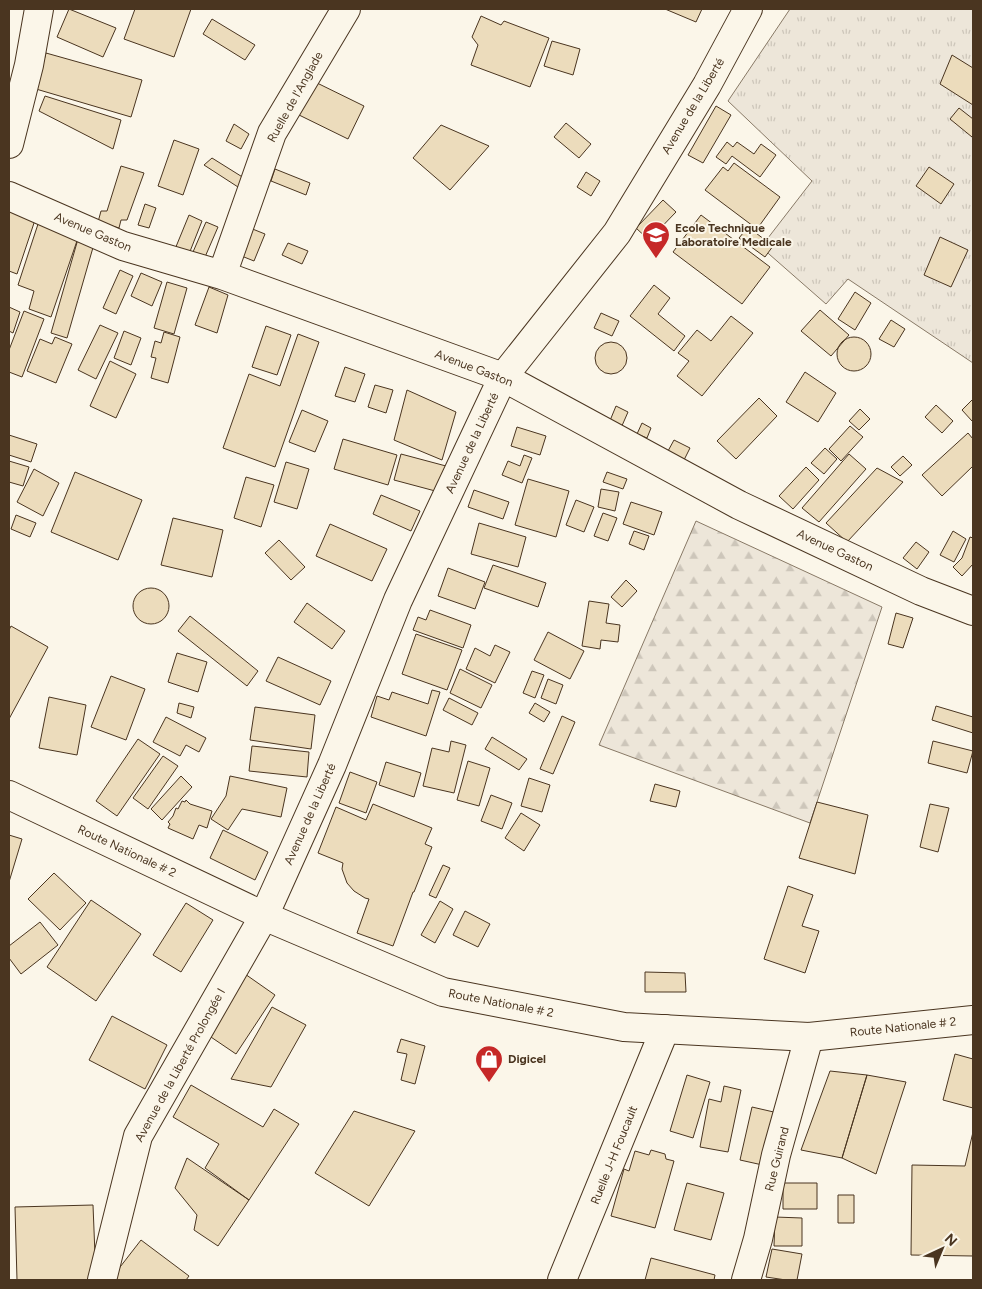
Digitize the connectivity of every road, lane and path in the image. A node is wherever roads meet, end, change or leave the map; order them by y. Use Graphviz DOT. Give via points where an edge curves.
graph roads {
  1 [pos="39,9"];
  2 [pos="346,9"];
  3 [pos="748,9"];
  4 [pos="9,144"];
  5 [pos="9,196"];
  6 [pos="222,275"];
  7 [pos="503,377"];
  8 [pos="973,611"];
  9 [pos="9,796"];
  10 [pos="264,916"];
  11 [pos="973,1020"];
  12 [pos="665,1030"];
  13 [pos="809,1037"];
  14 [pos="102,1280"];
  15 [pos="562,1280"];
  16 [pos="746,1280"];
  1 -- 4 [label="street"];
  2 -- 6 [label="street, Ruelle de l'Anglade" via="272,133"];
  3 -- 7 [label="street, Avenue de la Liberté" via="707,85 617,232"];
  5 -- 6 [label="street, Avenue Gaston" via="123,246"];
  6 -- 7 [label="street, Avenue Gaston"];
  7 -- 8 [label="street, Avenue Gaston" via="739,505 921,591"];
  7 -- 10 [label="street, Avenue de la Liberté" via="398,600 332,765"];
  9 -- 10 [label="street, Route Nationale # 2"];
  10 -- 12 [label="street, Route Nationale # 2" via="443,992 624,1027"];
  10 -- 14 [label="street, Avenue de la Liberté Prolongée I" via="138,1136"];
  11 -- 13 [label="street, Route Nationale # 2"];
  12 -- 13 [label="street, Route Nationale # 2"];
  12 -- 15 [label="street, Ruelle J-H Foucault"];
  13 -- 16 [label="street, Rue Guirand"];
}
